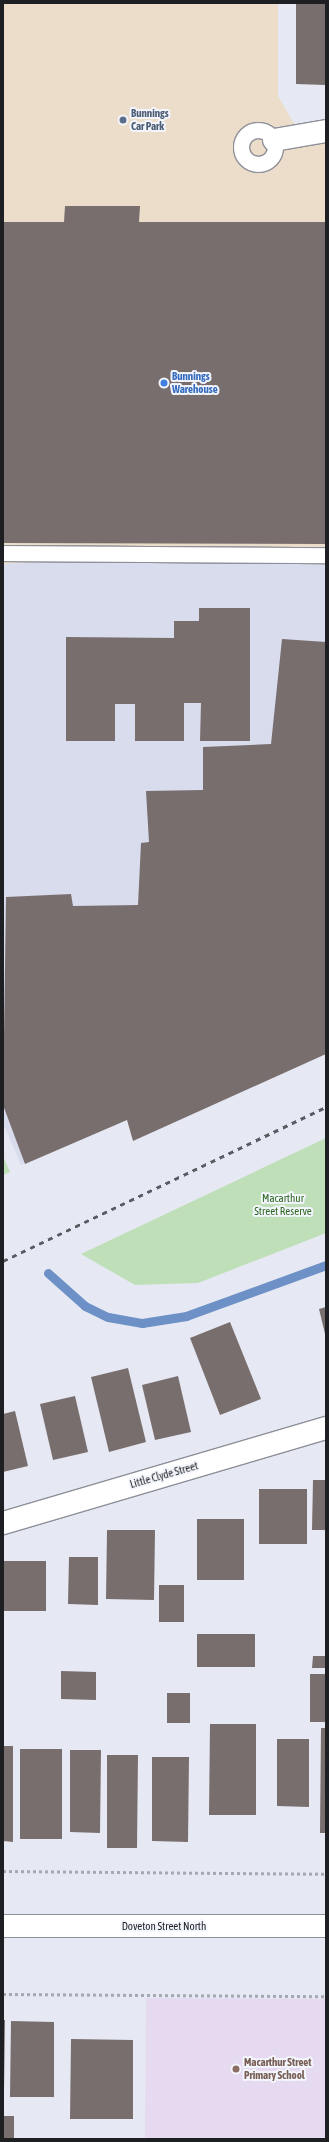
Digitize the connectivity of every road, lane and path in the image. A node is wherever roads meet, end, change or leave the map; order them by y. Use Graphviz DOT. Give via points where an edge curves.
graph roads {
  1 [pos="326,132"];
  2 [pos="274,140"];
  3 [pos="3,553"];
  4 [pos="326,555"];
  5 [pos="326,1428"];
  6 [pos="3,1523"];
  7 [pos="3,1871"];
  8 [pos="326,1874"];
  9 [pos="3,1926"];
  10 [pos="326,1926"];
  11 [pos="3,1994"];
  12 [pos="326,1996"];
  1 -- 2 [label="street"];
  3 -- 4 [label="lane"];
  5 -- 6 [label="street, Little Clyde Street"];
  7 -- 8 [label="path"];
  9 -- 10 [label="street, Doveton Street North"];
  11 -- 12 [label="path"];
}
